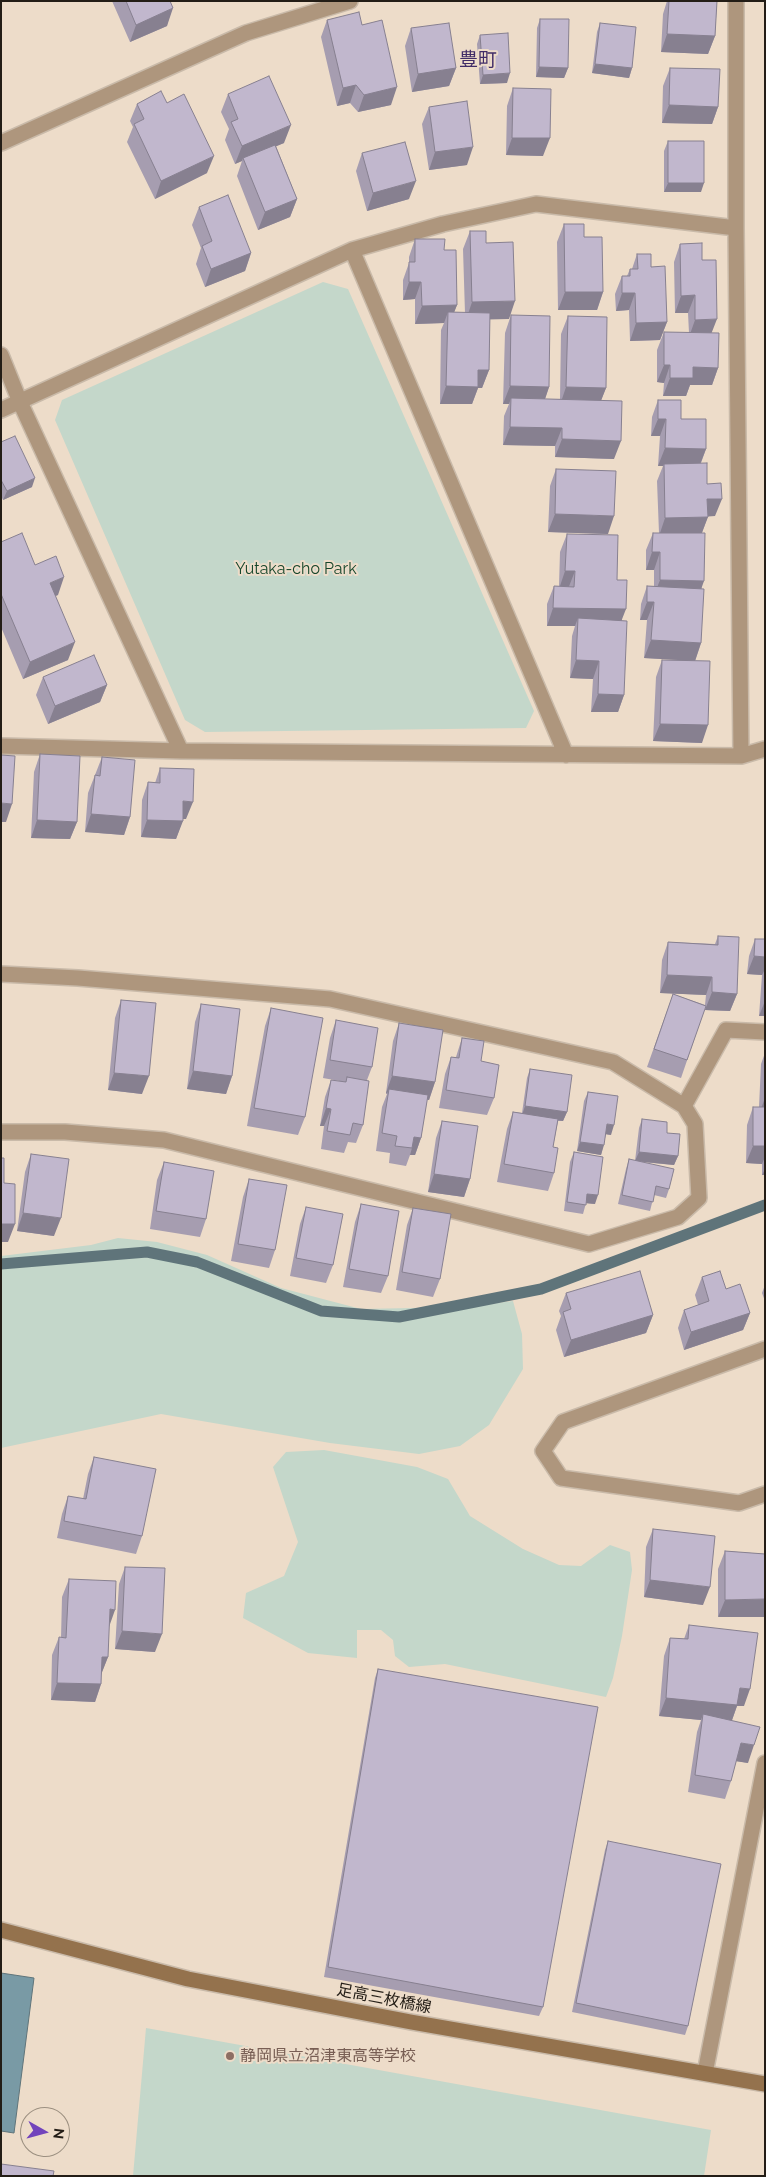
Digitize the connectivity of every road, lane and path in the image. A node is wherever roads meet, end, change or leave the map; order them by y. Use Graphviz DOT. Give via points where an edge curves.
graph roads {
  1 [pos="350,1"];
  2 [pos="736,1"];
  3 [pos="1,143"];
  4 [pos="736,228"];
  5 [pos="352,250"];
  6 [pos="1,355"];
  7 [pos="20,402"];
  8 [pos="1,410"];
  9 [pos="1,746"];
  10 [pos="765,749"];
  11 [pos="181,751"];
  12 [pos="566,755"];
  13 [pos="741,756"];
  14 [pos="1,974"];
  15 [pos="765,1032"];
  16 [pos="684,1106"];
  17 [pos="1,1132"];
  18 [pos="765,1349"];
  19 [pos="765,1494"];
  20 [pos="765,1764"];
  21 [pos="1,1930"];
  22 [pos="705,2073"];
  23 [pos="765,2084"];
  1 -- 3 [label="street" via="246,33"];
  2 -- 4 [label="street"];
  4 -- 5 [label="street" via="536,204 443,224"];
  4 -- 13 [label="street"];
  5 -- 7 [label="street"];
  5 -- 12 [label="street"];
  6 -- 7 [label="street"];
  7 -- 8 [label="street"];
  7 -- 11 [label="street"];
  9 -- 11 [label="street"];
  10 -- 13 [label="street"];
  11 -- 12 [label="street"];
  12 -- 13 [label="street"];
  14 -- 16 [label="street" via="330,999 614,1062"];
  15 -- 16 [label="street" via="726,1030"];
  16 -- 17 [label="street" via="695,1124 699,1198 678,1217 589,1244 164,1140 65,1132"];
  18 -- 19 [label="street" via="563,1422 543,1451 561,1478 739,1503"];
  20 -- 22 [label="street"];
  21 -- 22 [label="main road, 足高三枚橋線" via="188,1979"];
  22 -- 23 [label="main road, 足高三枚橋線"];
}
